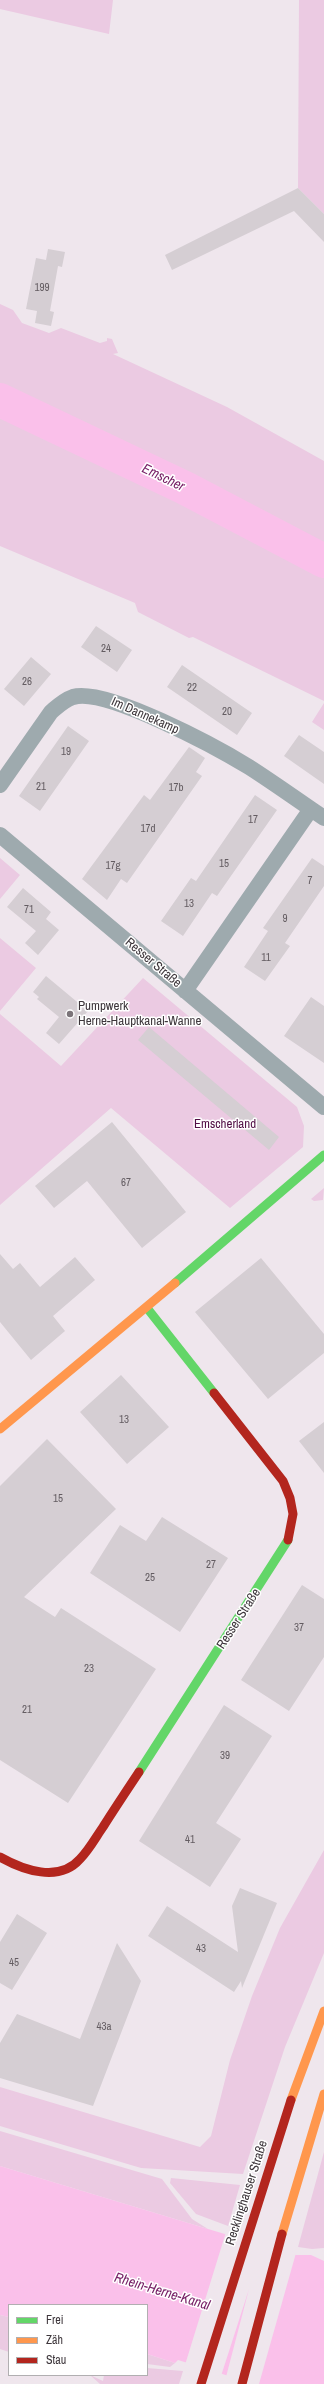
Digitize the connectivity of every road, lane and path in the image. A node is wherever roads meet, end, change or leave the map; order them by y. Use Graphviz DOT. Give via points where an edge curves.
graph roads {
  1 [pos="0,785"];
  2 [pos="311,809"];
  3 [pos="324,818"];
  4 [pos="0,835"];
  5 [pos="185,990"];
  6 [pos="324,1107"];
  7 [pos="324,1155"];
  8 [pos="147,1308"];
  9 [pos="0,1429"];
  10 [pos="0,1857"];
  11 [pos="324,2011"];
  12 [pos="324,2094"];
  13 [pos="202,2383"];
  14 [pos="242,2384"];
  1 -- 2 [label="street, Im Dannekamp" via="51,712 61,703 74,697 86,696 104,698 136,709 231,757"];
  2 -- 3 [label="street, Im Dannekamp"];
  2 -- 5 [label="street"];
  4 -- 5 [label="street, Resser Straße"];
  5 -- 6 [label="street, Resser Straße"];
  7 -- 8 [label="street"];
  8 -- 9 [label="street"];
  8 -- 10 [label="street, Resser Straße" via="283,1481 291,1497 295,1514 293,1532 282,1554 79,1861 61,1871 36,1872"];
  11 -- 13 [label="street, Recklinghauser Straße" via="288,2106"];
  12 -- 14 [label="street" via="280,2239"];
}
